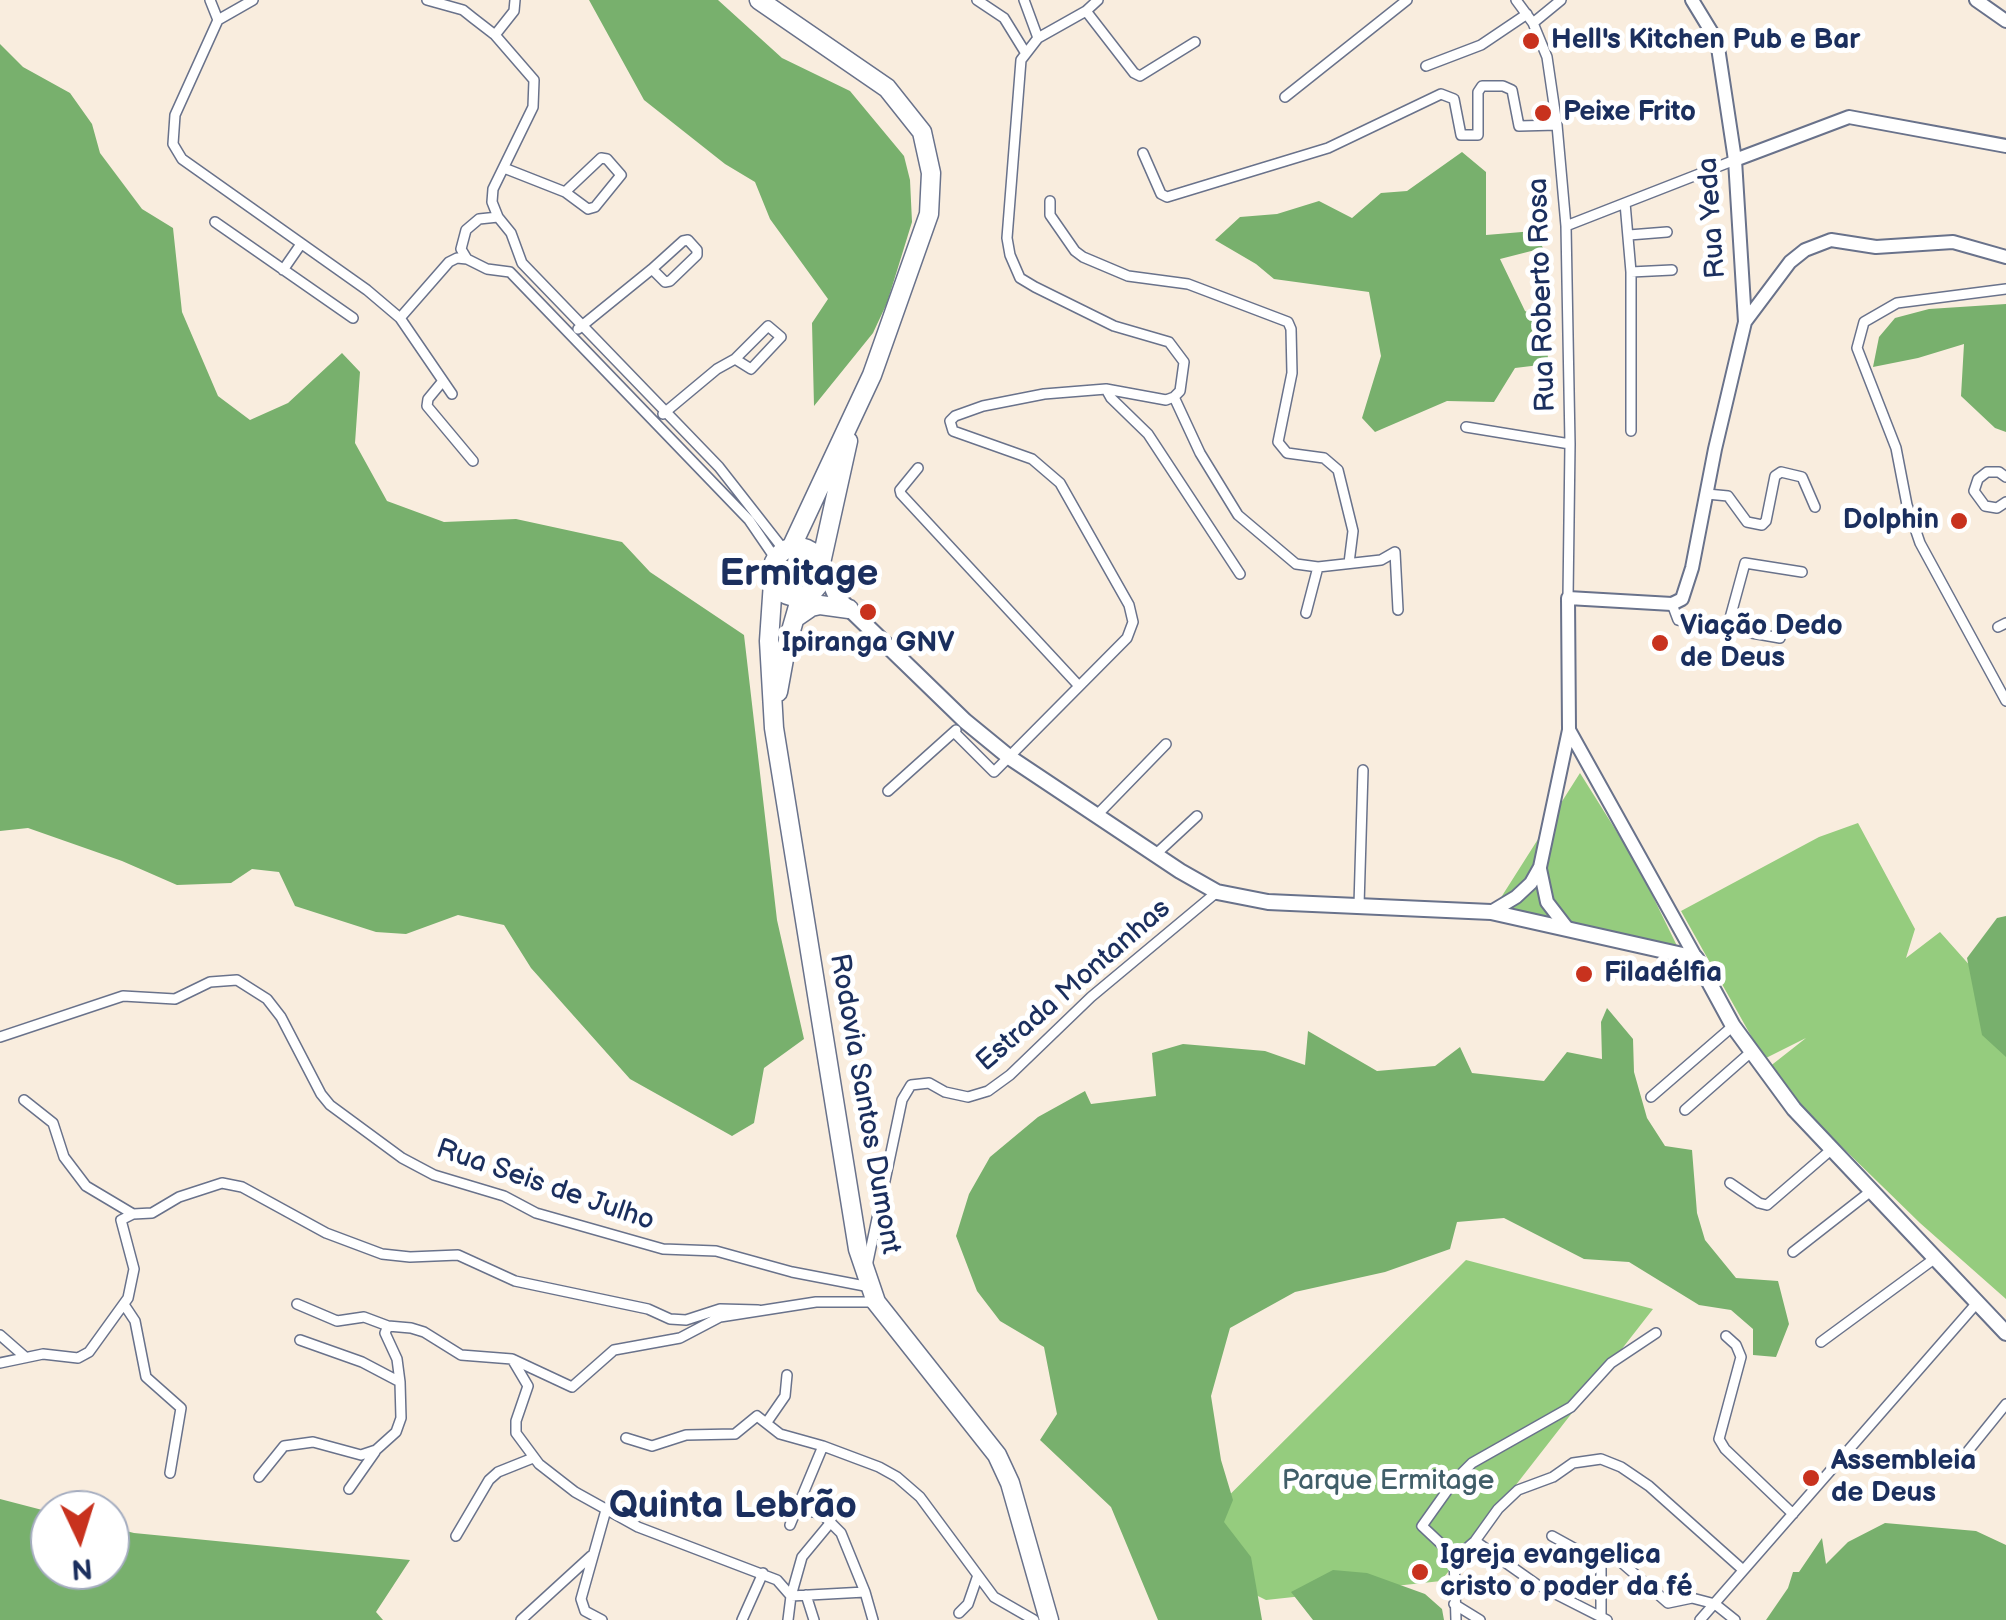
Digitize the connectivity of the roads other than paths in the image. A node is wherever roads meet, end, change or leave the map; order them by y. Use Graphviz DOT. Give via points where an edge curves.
graph roads {
  1 [pos="210,0"];
  2 [pos="253,0"];
  3 [pos="427,0"];
  4 [pos="516,0"];
  5 [pos="758,0"];
  6 [pos="977,0"];
  7 [pos="1024,0"];
  8 [pos="1098,0"];
  9 [pos="1407,0"];
  10 [pos="1516,0"];
  11 [pos="1561,0"];
  12 [pos="1976,0"];
  13 [pos="1698,3"];
  14 [pos="1086,11"];
  15 [pos="1530,19"];
  16 [pos="218,20"];
  17 [pos="2006,21"];
  18 [pos="495,35"];
  19 [pos="1038,38"];
  20 [pos="1195,42"];
  21 [pos="1025,52"];
  22 [pos="1426,66"];
  23 [pos="1285,96"];
  24 [pos="1557,125"];
  25 [pos="2006,146"];
  26 [pos="1143,153"];
  27 [pos="1735,160"];
  28 [pos="504,168"];
  29 [pos="565,192"];
  30 [pos="1050,201"];
  31 [pos="1625,203"];
  32 [pos="498,217"];
  33 [pos="214,222"];
  34 [pos="1566,226"];
  35 [pos="1667,232"];
  36 [pos="1628,235"];
  37 [pos="301,244"];
  38 [pos="516,252"];
  39 [pos="2006,257"];
  40 [pos="467,259"];
  41 [pos="652,269"];
  42 [pos="283,270"];
  43 [pos="498,270"];
  44 [pos="1672,270"];
  45 [pos="1631,272"];
  46 [pos="2006,290"];
  47 [pos="353,318"];
  48 [pos="400,318"];
  49 [pos="1745,322"];
  50 [pos="582,326"];
  51 [pos="572,334"];
  52 [pos="735,359"];
  53 [pos="442,382"];
  54 [pos="1106,389"];
  55 [pos="452,394"];
  56 [pos="1174,397"];
  57 [pos="665,412"];
  58 [pos="852,421"];
  59 [pos="652,422"];
  60 [pos="1466,427"];
  61 [pos="1631,432"];
  62 [pos="1570,444"];
  63 [pos="473,461"];
  64 [pos="918,468"];
  65 [pos="2006,477"];
  66 [pos="1707,494"];
  67 [pos="2006,502"];
  68 [pos="1815,506"];
  69 [pos="784,552"];
  70 [pos="821,563"];
  71 [pos="1348,563"];
  72 [pos="1318,566"];
  73 [pos="1802,572"];
  74 [pos="1240,574"];
  75 [pos="773,582"];
  76 [pos="805,595"];
  77 [pos="1568,598"];
  78 [pos="1672,604"];
  79 [pos="849,608"];
  80 [pos="1398,610"];
  81 [pos="1306,614"];
  82 [pos="795,618"];
  83 [pos="1727,629"];
  84 [pos="1780,638"];
  85 [pos="1080,686"];
  86 [pos="2006,700"];
  87 [pos="959,727"];
  88 [pos="774,728"];
  89 [pos="1569,730"];
  90 [pos="1166,744"];
  91 [pos="1009,757"];
  92 [pos="1363,770"];
  93 [pos="888,791"];
  94 [pos="1097,815"];
  95 [pos="1197,816"];
  96 [pos="1156,854"];
  97 [pos="1540,866"];
  98 [pos="1217,892"];
  99 [pos="1359,906"];
  100 [pos="1491,912"];
  101 [pos="1567,928"];
  102 [pos="1696,958"];
  103 [pos="1733,1026"];
  104 [pos="0,1036"];
  105 [pos="1751,1052"];
  106 [pos="1651,1097"];
  107 [pos="24,1100"];
  108 [pos="1685,1110"];
  109 [pos="1832,1150"];
  110 [pos="1730,1183"];
  111 [pos="1871,1191"];
  112 [pos="132,1214"];
  113 [pos="1794,1252"];
  114 [pos="1934,1259"];
  115 [pos="870,1288"];
  116 [pos="297,1304"];
  117 [pos="1976,1304"];
  118 [pos="125,1306"];
  119 [pos="758,1310"];
  120 [pos="388,1326"];
  121 [pos="1656,1332"];
  122 [pos="2006,1334"];
  123 [pos="0,1336"];
  124 [pos="1726,1336"];
  125 [pos="300,1340"];
  126 [pos="1821,1342"];
  127 [pos="24,1356"];
  128 [pos="512,1359"];
  129 [pos="0,1363"];
  130 [pos="788,1376"];
  131 [pos="400,1382"];
  132 [pos="2006,1404"];
  133 [pos="767,1422"];
  134 [pos="626,1438"];
  135 [pos="822,1446"];
  136 [pos="376,1450"];
  137 [pos="1968,1451"];
  138 [pos="533,1458"];
  139 [pos="170,1473"];
  140 [pos="258,1476"];
  141 [pos="349,1489"];
  142 [pos="606,1510"];
  143 [pos="798,1510"];
  144 [pos="1793,1514"];
  145 [pos="832,1522"];
  146 [pos="790,1526"];
  147 [pos="456,1536"];
  148 [pos="1552,1536"];
  149 [pos="1476,1541"];
  150 [pos="592,1554"];
  151 [pos="1454,1556"];
  152 [pos="1601,1563"];
  153 [pos="1742,1570"];
  154 [pos="763,1573"];
  155 [pos="978,1578"];
  156 [pos="865,1592"];
  157 [pos="806,1595"];
  158 [pos="791,1596"];
  159 [pos="1454,1604"];
  160 [pos="1715,1604"];
  161 [pos="959,1613"];
  162 [pos="1037,1616"];
  163 [pos="1604,1618"];
  164 [pos="521,1620"];
  165 [pos="602,1620"];
  166 [pos="742,1620"];
  167 [pos="788,1620"];
  168 [pos="814,1620"];
  169 [pos="874,1620"];
  170 [pos="1058,1620"];
  171 [pos="1456,1620"];
  172 [pos="1480,1620"];
  173 [pos="1700,1620"];
  174 [pos="1735,1620"];
  1 -- 16 [label="street"];
  2 -- 16 [label="street"];
  3 -- 18 [label="street" via="463,10"];
  4 -- 18 [label="street"];
  5 -- 58 [label="highway" via="888,88 928,149 928,214"];
  6 -- 21 [label="street" via="1004,18"];
  7 -- 19 [label="street"];
  8 -- 14 [label="street"];
  9 -- 23 [label="street"];
  10 -- 15 [label="street, Rua Roberto Rosa"];
  11 -- 15 [label="street"];
  12 -- 17 [label="street"];
  13 -- 27 [label="street, Rua Yeda" via="1718,41"];
  14 -- 19 [label="street"];
  14 -- 20 [label="street" via="1140,76"];
  15 -- 22 [label="street"];
  15 -- 24 [label="street, Rua Roberto Rosa" via="1547,57"];
  16 -- 37 [label="street" via="175,115 173,144 182,159"];
  18 -- 28 [label="street" via="536,88"];
  19 -- 21 [label="street"];
  21 -- 56 [label="street" via="1007,238 1013,267 1034,287 1114,326 1168,342 1184,362"];
  24 -- 26 [label="street" via="1518,126 1512,90 1482,86 1478,135 1463,137 1454,98 1442,94 1328,148 1167,197"];
  24 -- 34 [label="street, Rua Roberto Rosa"];
  25 -- 27 [label="street" via="1849,117"];
  27 -- 31 [label="street"];
  27 -- 49 [label="street, Rua Yeda"];
  28 -- 29 [label="street"];
  28 -- 32 [label="street" via="493,189"];
  29 -- 29 [label="street" via="592,208 621,175 601,158"];
  30 -- 71 [label="street" via="1050,216 1083,258 1128,276 1188,284 1288,322 1292,372 1278,442 1287,453 1324,458 1338,470 1354,531"];
  31 -- 34 [label="street"];
  31 -- 36 [label="street"];
  32 -- 38 [label="street"];
  32 -- 40 [label="street" via="478,219 466,230 461,249"];
  33 -- 42 [label="street"];
  34 -- 62 [label="street, Rua Roberto Rosa"];
  35 -- 36 [label="street"];
  36 -- 45 [label="street"];
  37 -- 42 [label="street"];
  37 -- 48 [label="street"];
  38 -- 43 [label="street"];
  38 -- 50 [label="street"];
  39 -- 49 [label="street" via="1953,242 1876,248 1831,240 1790,262"];
  40 -- 43 [label="street"];
  40 -- 48 [label="street" via="448,262"];
  41 -- 41 [label="street" via="668,282 698,253 683,241"];
  41 -- 50 [label="street"];
  42 -- 47 [label="street"];
  43 -- 51 [label="street" via="519,279"];
  44 -- 45 [label="street"];
  45 -- 61 [label="street"];
  46 -- 86 [label="street" via="1897,303 1864,322 1856,348 1896,448 1920,543"];
  48 -- 53 [label="street"];
  49 -- 66 [label="street"];
  50 -- 51 [label="street"];
  50 -- 57 [label="street"];
  51 -- 59 [label="street"];
  52 -- 52 [label="street" via="768,326 781,336 751,369"];
  52 -- 57 [label="street"];
  53 -- 55 [label="street"];
  53 -- 63 [label="street" via="427,406"];
  54 -- 56 [label="street"];
  54 -- 74 [label="street" via="1148,434"];
  54 -- 85 [label="street" via="982,406 950,422 953,432 1032,459 1049,472 1129,604 1127,638"];
  56 -- 72 [label="street" via="1232,508 1296,564"];
  57 -- 59 [label="street"];
  57 -- 69 [label="street" via="719,466"];
  58 -- 69 [label="highway"];
  58 -- 70 [label="highway"];
  59 -- 69 [label="street"];
  60 -- 62 [label="street"];
  62 -- 77 [label="street, Rua Roberto Rosa"];
  64 -- 85 [label="street" via="901,494"];
  65 -- 67 [label="street" via="1987,472 1974,491 1985,506"];
  66 -- 68 [label="street" via="1728,496 1748,522 1762,525 1781,472 1802,477"];
  66 -- 78 [label="street" via="1688,586"];
  69 -- 70 [label="highway" via="807,550"];
  69 -- 75 [label="highway" via="772,565"];
  70 -- 76 [label="highway" via="820,582"];
  70 -- 79 [label="main road" via="828,585"];
  71 -- 72 [label="street"];
  71 -- 80 [label="street" via="1395,552"];
  72 -- 81 [label="street"];
  73 -- 83 [label="street" via="1745,564"];
  75 -- 76 [label="highway"];
  75 -- 88 [label="highway" via="768,641"];
  76 -- 79 [label="main road"];
  76 -- 82 [label="highway"];
  77 -- 78 [label="street"];
  77 -- 89 [label="street"];
  78 -- 83 [label="street" via="1678,620"];
  79 -- 82 [label="highway" via="811,607"];
  79 -- 87 [label="main road"];
  82 -- 88 [label="highway"];
  83 -- 84 [label="street"];
  85 -- 91 [label="street"];
  87 -- 91 [label="main road"];
  87 -- 91 [label="street" via="993,772"];
  87 -- 93 [label="street"];
  88 -- 115 [label="highway, Rodovia Santos Dumont" via="852,1227"];
  89 -- 97 [label="street"];
  89 -- 102 [label="street"];
  90 -- 94 [label="street"];
  91 -- 94 [label="main road"];
  92 -- 99 [label="street"];
  94 -- 96 [label="main road"];
  95 -- 96 [label="street"];
  96 -- 98 [label="main road"];
  97 -- 100 [label="street" via="1523,890"];
  97 -- 101 [label="street" via="1543,893"];
  98 -- 99 [label="main road"];
  98 -- 115 [label="street, Estrada Montanhas" via="988,1091 968,1096 911,1086 902,1100"];
  99 -- 100 [label="main road"];
  100 -- 101 [label="main road"];
  101 -- 102 [label="main road"];
  102 -- 103 [label="main road"];
  103 -- 105 [label="main road"];
  103 -- 106 [label="street"];
  104 -- 115 [label="street, Rua Seis de Julho" via="124,996 176,999 210,982 237,980 281,1017 330,1105 434,1176 663,1249 716,1251"];
  105 -- 108 [label="street"];
  105 -- 109 [label="main road"];
  107 -- 112 [label="street" via="53,1122 64,1157 86,1186"];
  109 -- 110 [label="street" via="1763,1206"];
  109 -- 111 [label="main road"];
  111 -- 113 [label="street"];
  111 -- 114 [label="main road"];
  112 -- 118 [label="street" via="122,1220 134,1270"];
  112 -- 119 [label="street" via="152,1213 193,1190 228,1183 382,1254 458,1254 515,1281 670,1319"];
  114 -- 117 [label="main road"];
  114 -- 126 [label="street"];
  115 -- 119 [label="street"];
  115 -- 162 [label="highway, Rodovia Santos Dumont" via="997,1455 1010,1483"];
  116 -- 120 [label="street" via="330,1319 364,1317"];
  117 -- 122 [label="main road"];
  117 -- 144 [label="street"];
  118 -- 127 [label="street" via="84,1355"];
  118 -- 139 [label="street" via="135,1321 146,1377 181,1408"];
  119 -- 128 [label="street" via="720,1316 680,1338 614,1350 572,1387"];
  120 -- 128 [label="street" via="424,1332 461,1355"];
  120 -- 131 [label="street"];
  121 -- 151 [label="street" via="1570,1407 1484,1455 1454,1482 1422,1526"];
  123 -- 127 [label="street"];
  124 -- 144 [label="street" via="1741,1357 1719,1439"];
  125 -- 131 [label="street"];
  127 -- 129 [label="street"];
  128 -- 138 [label="street" via="528,1386 516,1433"];
  130 -- 133 [label="street" via="785,1396"];
  131 -- 136 [label="street" via="400,1425"];
  132 -- 137 [label="street"];
  133 -- 134 [label="street" via="757,1416 740,1432 660,1445"];
  133 -- 135 [label="street" via="780,1434"];
  135 -- 143 [label="street"];
  135 -- 155 [label="street" via="908,1485"];
  136 -- 140 [label="street" via="354,1455 296,1442 275,1454"];
  136 -- 141 [label="street"];
  138 -- 142 [label="street"];
  138 -- 147 [label="street" via="488,1480"];
  142 -- 150 [label="street"];
  142 -- 154 [label="street" via="662,1538"];
  143 -- 145 [label="street"];
  143 -- 146 [label="street"];
  144 -- 153 [label="street"];
  145 -- 156 [label="street"];
  145 -- 158 [label="street" via="802,1557"];
  148 -- 152 [label="street"];
  149 -- 151 [label="street"];
  149 -- 153 [label="street" via="1518,1490 1572,1463 1601,1459 1649,1486"];
  149 -- 163 [label="street" via="1536,1584"];
  150 -- 164 [label="street"];
  150 -- 165 [label="street" via="581,1605"];
  151 -- 159 [label="street"];
  152 -- 160 [label="street" via="1615,1559 1668,1603 1690,1598"];
  152 -- 163 [label="street"];
  153 -- 160 [label="street"];
  154 -- 158 [label="street"];
  154 -- 166 [label="street"];
  155 -- 161 [label="street"];
  155 -- 162 [label="street" via="994,1597"];
  156 -- 157 [label="street"];
  156 -- 169 [label="street"];
  157 -- 158 [label="street"];
  157 -- 168 [label="street"];
  158 -- 167 [label="street"];
  159 -- 171 [label="street"];
  159 -- 172 [label="street"];
  160 -- 173 [label="street"];
  160 -- 174 [label="street"];
  162 -- 170 [label="street"];
}
